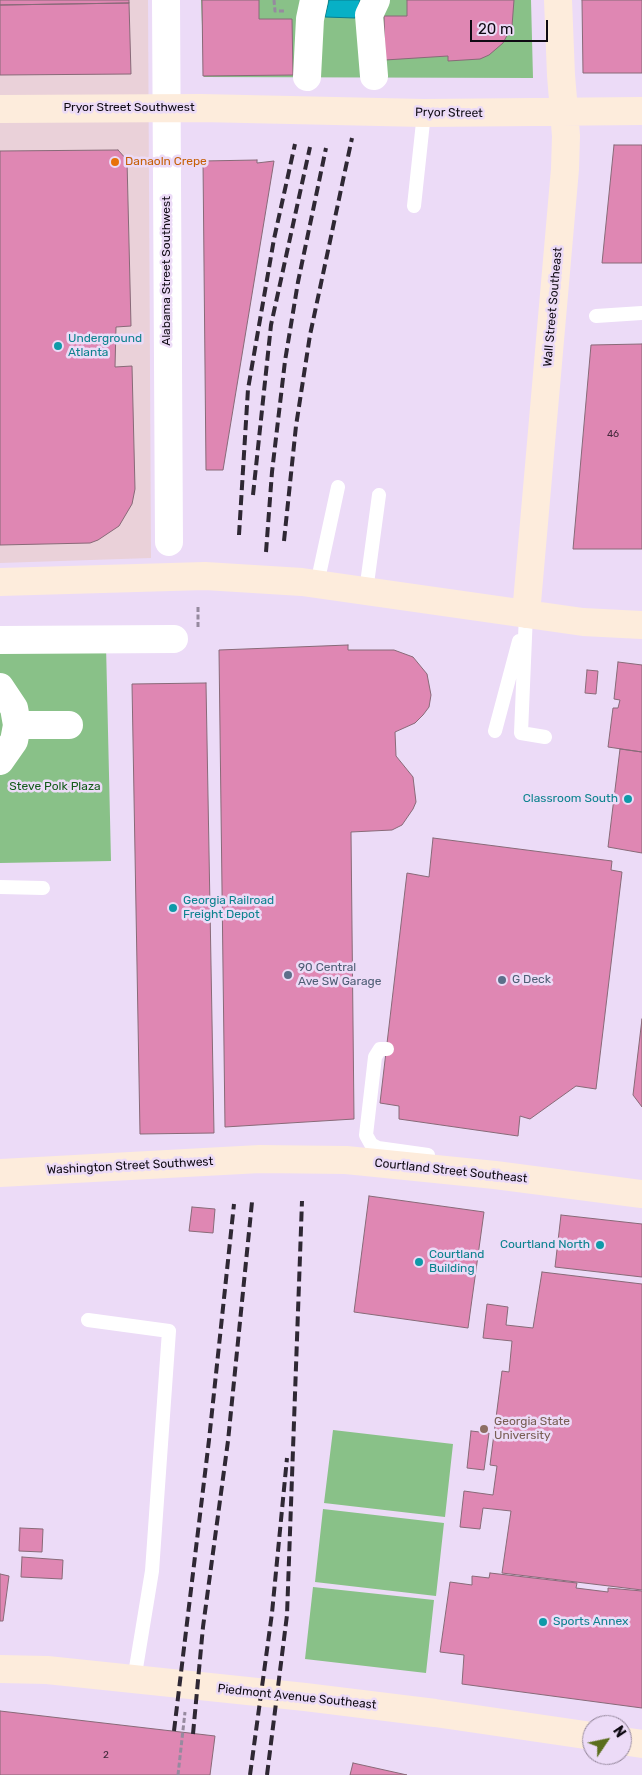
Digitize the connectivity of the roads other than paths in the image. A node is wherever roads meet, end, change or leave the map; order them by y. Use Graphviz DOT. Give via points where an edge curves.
graph roads {
  1 [pos="166,0"];
  2 [pos="314,0"];
  3 [pos="376,0"];
  4 [pos="558,0"];
  5 [pos="374,76"];
  6 [pos="307,77"];
  7 [pos="166,108"];
  8 [pos="257,108"];
  9 [pos="0,109"];
  10 [pos="642,111"];
  11 [pos="565,112"];
  12 [pos="424,113"];
  13 [pos="414,206"];
  14 [pos="642,313"];
  15 [pos="596,316"];
  16 [pos="338,487"];
  17 [pos="379,495"];
  18 [pos="169,542"];
  19 [pos="0,582"];
  20 [pos="310,583"];
  21 [pos="366,590"];
  22 [pos="526,614"];
  23 [pos="642,625"];
  24 [pos="174,639"];
  25 [pos="0,640"];
  26 [pos="0,687"];
  27 [pos="17,725"];
  28 [pos="69,726"];
  29 [pos="495,730"];
  30 [pos="545,737"];
  31 [pos="0,761"];
  32 [pos="0,887"];
  33 [pos="43,888"];
  34 [pos="387,1049"];
  35 [pos="260,1159"];
  36 [pos="0,1173"];
  37 [pos="642,1184"];
  38 [pos="642,1194"];
  39 [pos="88,1320"];
  40 [pos="0,1669"];
  41 [pos="134,1680"];
  42 [pos="582,1735"];
  1 -- 7 [label="street, Alabama Street Southwest"];
  2 -- 6 [label="street"];
  3 -- 5 [label="street" via="369,15"];
  4 -- 11 [label="main road, Wall Street Southeast"];
  7 -- 8 [label="main road, Pryor Street Southwest"];
  7 -- 9 [label="main road, Pryor Street Southwest"];
  7 -- 18 [label="street, Alabama Street Southwest"];
  8 -- 12 [label="main road, Pryor Street"];
  10 -- 11 [label="main road, Pryor Street"];
  11 -- 12 [label="main road, Pryor Street"];
  11 -- 22 [label="main road, Wall Street Southeast" via="565,169"];
  12 -- 13 [label="lane"];
  14 -- 15 [label="lane"];
  16 -- 20 [label="lane"];
  17 -- 21 [label="lane"];
  19 -- 20 [label="main road" via="205,576"];
  20 -- 21 [label="main road"];
  21 -- 22 [label="main road"];
  22 -- 23 [label="main road" via="583,622"];
  22 -- 29 [label="lane"];
  22 -- 30 [label="lane" via="521,733"];
  24 -- 25 [label="street"];
  26 -- 27 [label="street" via="14,708"];
  27 -- 28 [label="street"];
  27 -- 31 [label="street" via="14,741"];
  32 -- 33 [label="lane"];
  34 -- 37 [label="lane" via="380,1049 375,1057 367,1115 366,1135 378,1148"];
  35 -- 36 [label="main road, Washington Street Southwest"];
  35 -- 38 [label="main road, Courtland Street Southeast" via="346,1160"];
  39 -- 41 [label="lane" via="169,1331 152,1571"];
  40 -- 41 [label="main road, Piedmont Avenue Southeast" via="47,1670"];
  41 -- 42 [label="main road, Piedmont Avenue Southeast" via="435,1713"];
}
